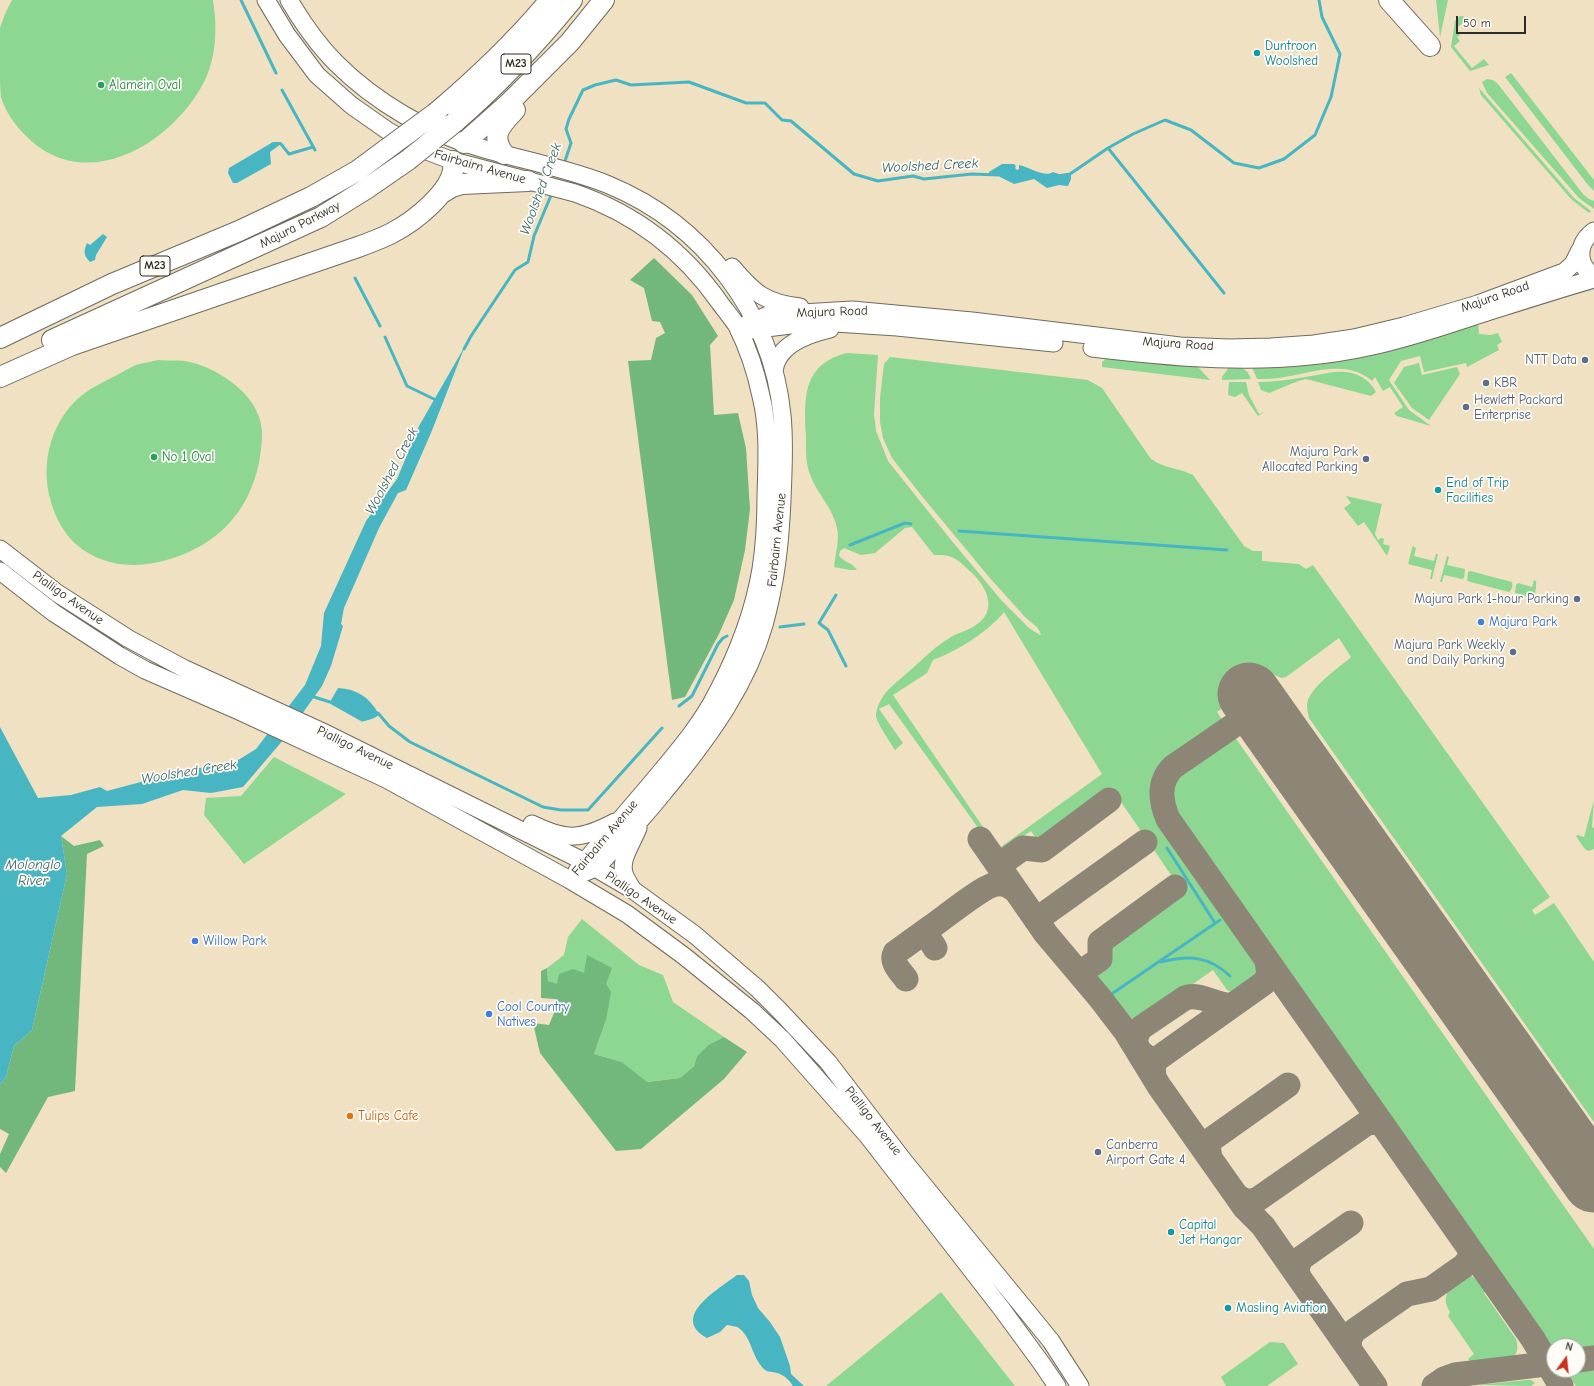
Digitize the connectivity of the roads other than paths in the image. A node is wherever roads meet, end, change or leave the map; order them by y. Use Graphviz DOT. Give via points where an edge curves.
graph roads {
  1 [pos="266,0"];
  2 [pos="289,0"];
  3 [pos="532,0"];
  4 [pos="550,0"];
  5 [pos="572,0"];
  6 [pos="604,0"];
  7 [pos="1389,0"];
  8 [pos="570,42"];
  9 [pos="1430,46"];
  10 [pos="430,119"];
  11 [pos="455,153"];
  12 [pos="504,154"];
  13 [pos="530,181"];
  14 [pos="442,193"];
  15 [pos="647,204"];
  16 [pos="1594,231"];
  17 [pos="1580,250"];
  18 [pos="1594,278"];
  19 [pos="852,317"];
  20 [pos="757,325"];
  21 [pos="738,330"];
  22 [pos="0,338"];
  23 [pos="0,367"];
  24 [pos="774,371"];
  25 [pos="0,377"];
  26 [pos="0,549"];
  27 [pos="0,571"];
  28 [pos="243,704"];
  29 [pos="323,741"];
  30 [pos="376,758"];
  31 [pos="620,819"];
  32 [pos="642,819"];
  33 [pos="590,865"];
  34 [pos="570,880"];
  35 [pos="633,890"];
  36 [pos="1051,1341"];
  37 [pos="1057,1386"];
  38 [pos="1080,1386"];
  39 [pos="1092,1386"];
  1 -- 11 [label="main road, Fairbairn Avenue" via="287,35 317,75 366,116 388,131 432,154"];
  2 -- 10 [label="main road, Fairbairn Avenue" via="336,63 359,84"];
  3 -- 10 [label="highway" via="497,42 462,78"];
  4 -- 10 [label="highway, Majura Parkway / M23" via="491,64"];
  5 -- 23 [label="highway, Majura Parkway / M23, bridge" via="516,64 477,103 408,160 366,189 321,217 71,331"];
  6 -- 8 [label="highway"];
  7 -- 9 [label="highway"];
  8 -- 11 [label="highway"];
  8 -- 12 [label="highway" via="549,76 500,127 497,142"];
  10 -- 11 [label="main road, Fairbairn Avenue"];
  10 -- 22 [label="highway, Majura Parkway / M23, bridge" via="357,171 311,197 239,231 112,284"];
  11 -- 12 [label="main road, Fairbairn Avenue"];
  11 -- 13 [label="main road, Fairbairn Avenue"];
  11 -- 14 [label="highway" via="452,172"];
  12 -- 15 [label="main road, Fairbairn Avenue" via="606,184"];
  13 -- 14 [label="highway" via="462,184"];
  13 -- 21 [label="main road, Fairbairn Avenue" via="575,193 631,218 672,248 700,276"];
  14 -- 25 [label="highway" via="415,218 384,237 72,345"];
  15 -- 19 [label="main road" via="680,216 691,223 750,287 762,296 780,303"];
  15 -- 20 [label="main road, Fairbairn Avenue" via="685,230 700,244 724,271"];
  16 -- 17 [label="main road, Majura Road" via="1586,238"];
  17 -- 18 [label="main road" via="1584,267"];
  17 -- 19 [label="main road, Majura Road" via="1573,264 1564,272 1478,304 1404,326 1314,344 1229,348 1180,346 972,321"];
  18 -- 19 [label="main road, Majura Road" via="1391,342 1345,352 1281,359 1230,360 1157,356"];
  19 -- 20 [label="main road, Majura Road" via="768,315"];
  19 -- 24 [label="main road" via="802,338 782,353 776,361"];
  20 -- 21 [label="main road, Majura Road"];
  20 -- 24 [label="main road, Fairbairn Avenue"];
  21 -- 31 [label="main road, Fairbairn Avenue" via="755,370 762,397 766,431 766,525 760,571 738,648 716,695 674,756"];
  24 -- 32 [label="main road, Fairbairn Avenue" via="782,409 784,439 781,534 772,596 761,633 735,694 686,765"];
  26 -- 28 [label="main road, Pialligo Avenue" via="57,593 129,639"];
  27 -- 28 [label="main road, Pialligo Avenue" via="54,613 145,670"];
  28 -- 29 [label="main road, Pialligo Avenue"];
  29 -- 30 [label="main road, Pialligo Avenue"];
  29 -- 34 [label="main road, Pialligo Avenue" via="386,779"];
  30 -- 31 [label="main road" via="449,783 558,835 580,837 601,830"];
  30 -- 33 [label="main road, Pialligo Avenue"];
  31 -- 33 [label="main road, Fairbairn Avenue"];
  32 -- 33 [label="main road, Fairbairn Avenue"];
  32 -- 35 [label="main road" via="627,851 624,865 624,875"];
  33 -- 34 [label="main road, Fairbairn Avenue"];
  33 -- 35 [label="main road, Pialligo Avenue"];
  34 -- 37 [label="main road, Pialligo Avenue" via="627,914 678,951 782,1039 872,1141 1006,1314"];
  35 -- 36 [label="main road, Pialligo Avenue" via="730,964 758,989 828,1062 903,1160"];
  36 -- 38 [label="main road, Pialligo Avenue"];
  36 -- 39 [label="main road"];
}
